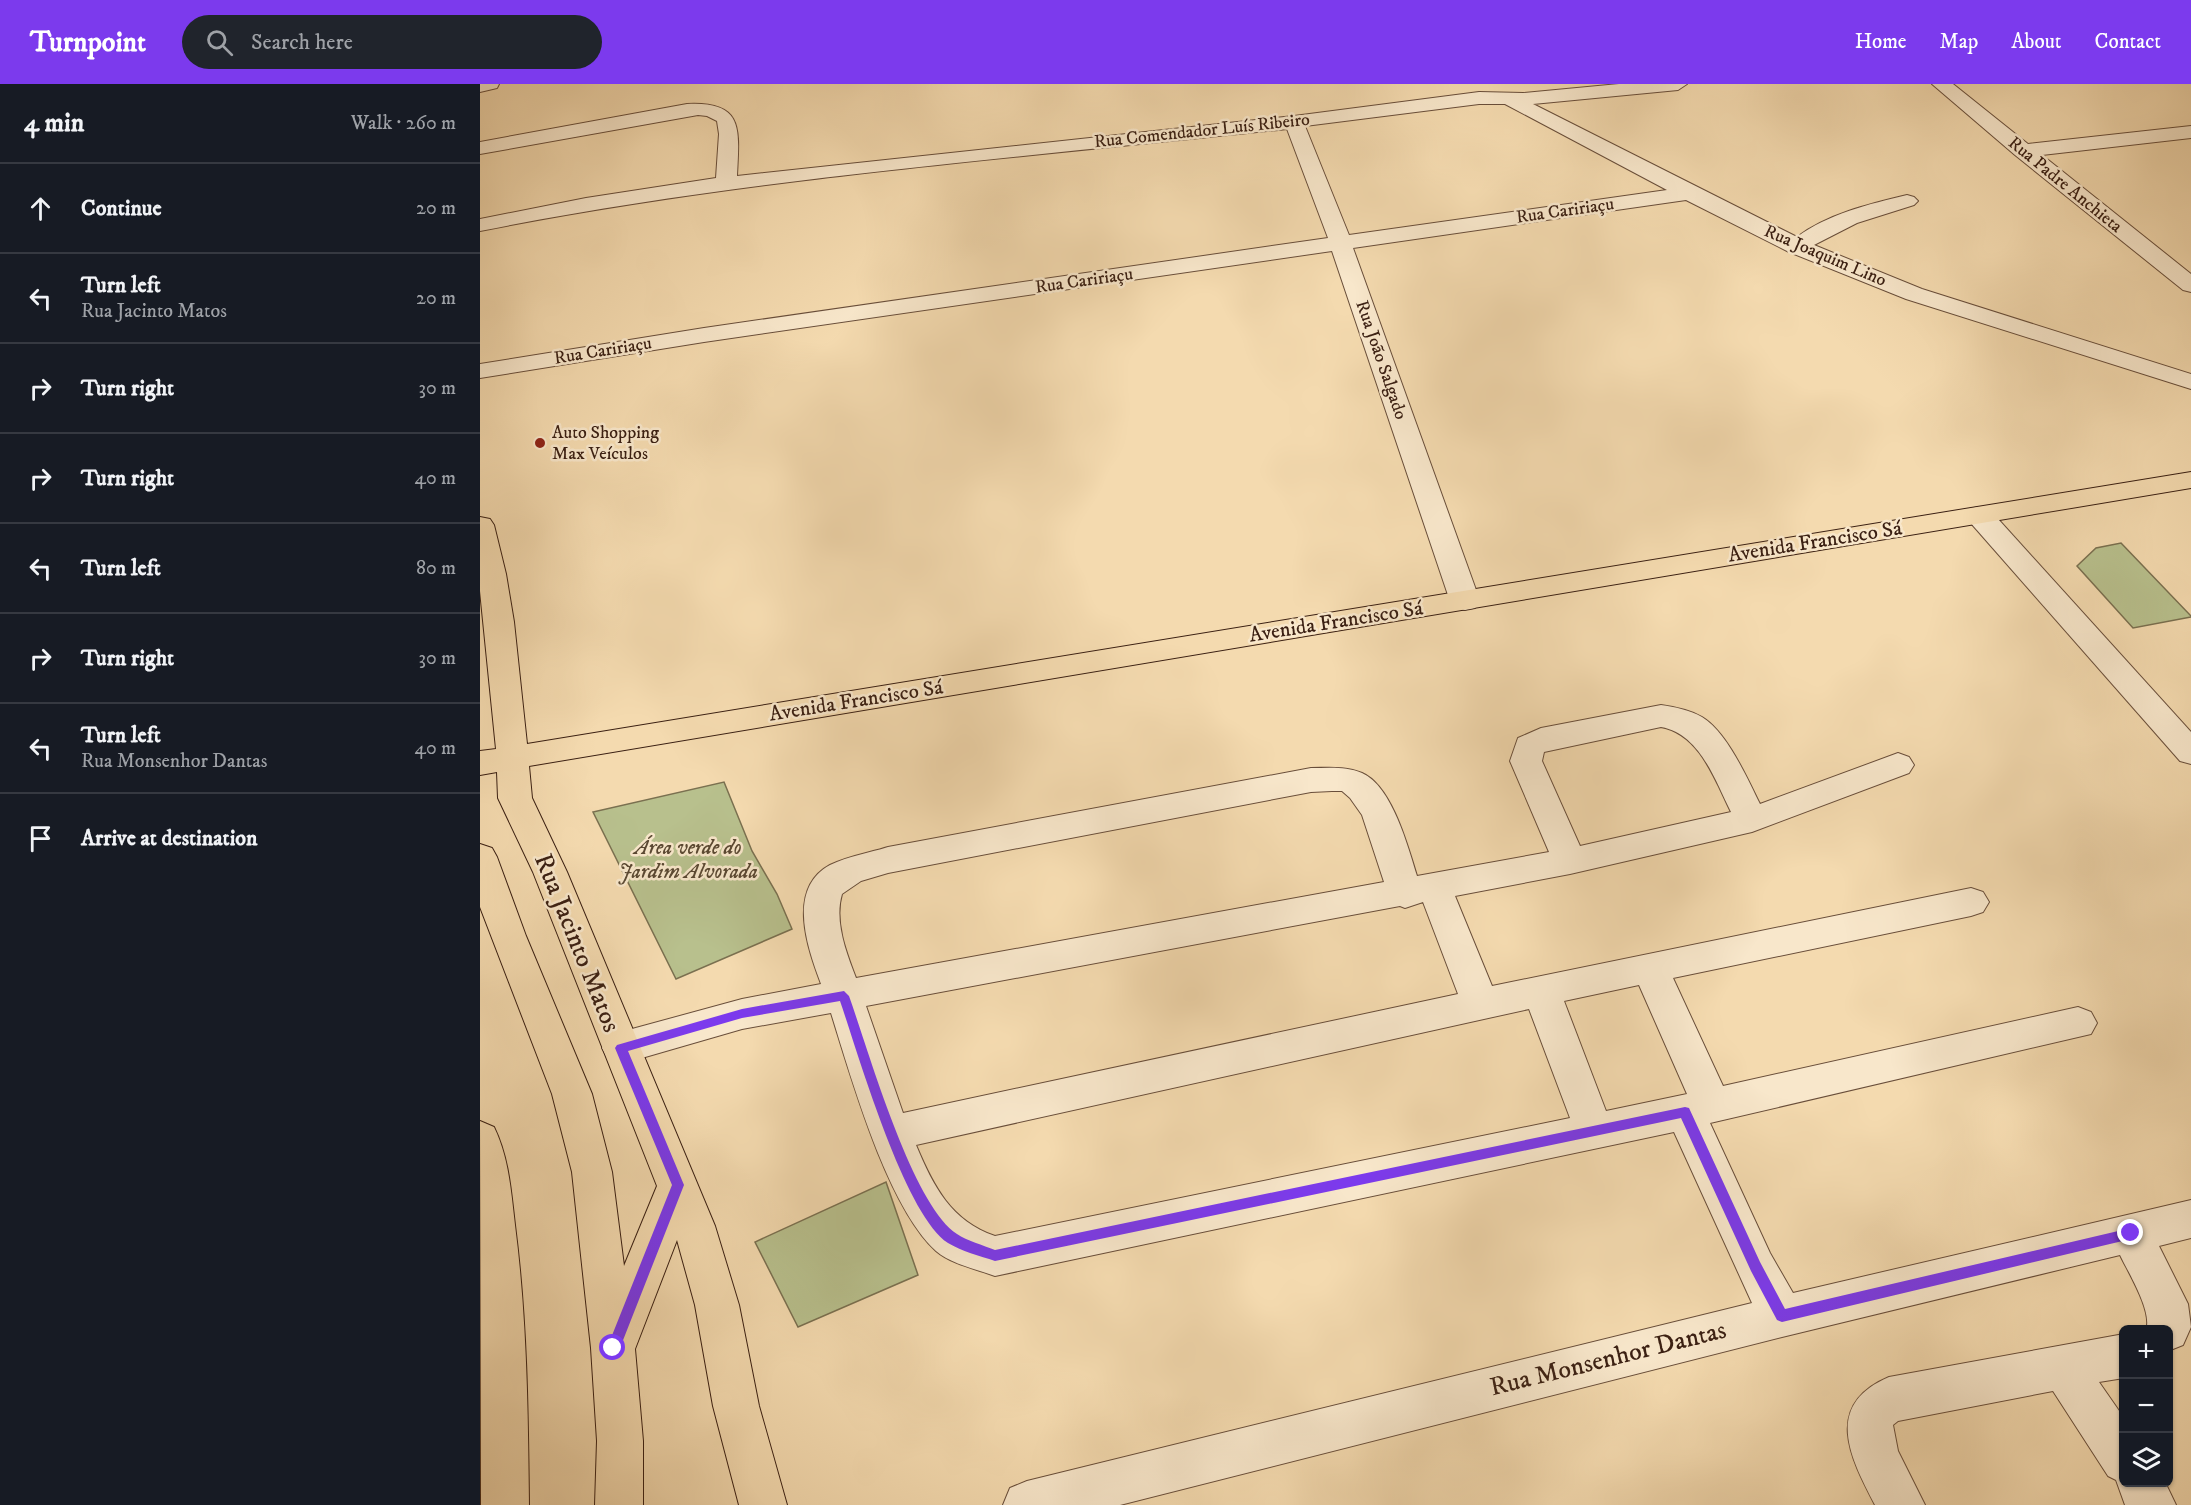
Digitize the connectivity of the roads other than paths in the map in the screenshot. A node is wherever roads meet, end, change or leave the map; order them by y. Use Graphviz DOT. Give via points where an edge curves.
graph roads {
  1 [pos="490,84"];
  2 [pos="1477,84"];
  3 [pos="1678,84"];
  4 [pos="1941,84"];
  5 [pos="480,86"];
  6 [pos="1506,98"];
  7 [pos="1294,122"];
  8 [pos="2191,132"];
  9 [pos="480,148"];
  10 [pos="2022,151"];
  11 [pos="726,183"];
  12 [pos="1689,193"];
  13 [pos="1907,201"];
  14 [pos="480,225"];
  15 [pos="1341,244"];
  16 [pos="1797,247"];
  17 [pos="2191,285"];
  18 [pos="480,371"];
  19 [pos="2191,382"];
  20 [pos="2191,480"];
  21 [pos="1979,515"];
  22 [pos="480,525"];
  23 [pos="1465,601"];
  24 [pos="2191,753"];
  25 [pos="496,760"];
  26 [pos="1898,765"];
  27 [pos="1752,820"];
  28 [pos="480,857"];
  29 [pos="1570,861"];
  30 [pos="1420,891"];
  31 [pos="1971,902"];
  32 [pos="1650,968"];
  33 [pos="1541,991"];
  34 [pos="844,996"];
  35 [pos="1480,1004"];
  36 [pos="2078,1023"];
  37 [pos="621,1048"];
  38 [pos="1698,1109"];
  39 [pos="1594,1131"];
  40 [pos="891,1133"];
  41 [pos="482,1152"];
  42 [pos="678,1185"];
  43 [pos="2191,1219"];
  44 [pos="2131,1233"];
  45 [pos="1782,1316"];
  46 [pos="2170,1325"];
  47 [pos="613,1348"];
  48 [pos="2119,1357"];
  49 [pos="2063,1367"];
  50 [pos="2119,1452"];
  51 [pos="2141,1487"];
  52 [pos="505,1505"];
  53 [pos="619,1505"];
  54 [pos="763,1505"];
  55 [pos="1027,1505"];
  56 [pos="1901,1505"];
  57 [pos="2152,1505"];
  1 -- 5 [label="street"];
  2 -- 6 [label="street, Rua Joaquim Lino"];
  3 -- 6 [label="street, Rua Comendador Luís Ribeiro"];
  4 -- 10 [label="street, Rua Padre Anchieta"];
  6 -- 7 [label="street, Rua Comendador Luís Ribeiro" via="1479,98"];
  6 -- 12 [label="street, Rua Joaquim Lino"];
  7 -- 11 [label="street, Rua Comendador Luís Ribeiro"];
  7 -- 15 [label="street, Rua João Salgado"];
  8 -- 10 [label="street"];
  9 -- 11 [label="street" via="687,110 716,111 726,119 729,134"];
  10 -- 17 [label="street, Rua Padre Anchieta"];
  11 -- 14 [label="street, Rua Comendador Luís Ribeiro"];
  12 -- 15 [label="street, Rua Caririaçu"];
  12 -- 16 [label="street, Rua Joaquim Lino"];
  13 -- 16 [label="street" via="1861,213"];
  15 -- 18 [label="street, Rua Caririaçu"];
  15 -- 23 [label="street, Rua João Salgado"];
  16 -- 19 [label="street, Rua Joaquim Lino" via="1914,294"];
  20 -- 21 [label="main road, Avenida Francisco Sá"];
  21 -- 23 [label="main road, Avenida Francisco Sá"];
  21 -- 24 [label="street"];
  22 -- 25 [label="main road, Rua Jacinto Matos" via="492,574 510,721"];
  23 -- 25 [label="main road, Avenida Francisco Sá"];
  25 -- 37 [label="main road, Rua Jacinto Matos" via="550,872"];
  26 -- 27 [label="street"];
  27 -- 29 [label="street"];
  27 -- 29 [label="street" via="1708,742 1695,727 1676,718 1661,716 1541,739 1529,746 1526,761"];
  28 -- 47 [label="main road" via="572,1094 592,1172"];
  29 -- 30 [label="street"];
  30 -- 34 [label="street"];
  30 -- 34 [label="street" via="1369,796 1353,782 1311,780 888,860 847,872 829,885 822,903 826,948"];
  30 -- 35 [label="street"];
  31 -- 32 [label="street"];
  32 -- 33 [label="street"];
  32 -- 38 [label="street"];
  33 -- 35 [label="street"];
  33 -- 39 [label="street"];
  34 -- 37 [label="street" via="742,1014"];
  34 -- 40 [label="street"];
  35 -- 40 [label="street"];
  36 -- 38 [label="street"];
  37 -- 42 [label="main road, Rua Jacinto Matos"];
  38 -- 39 [label="street"];
  38 -- 45 [label="street" via="1755,1267"];
  39 -- 40 [label="street" via="995,1256 952,1239 937,1224"];
  41 -- 52 [label="main road" via="499,1264"];
  42 -- 47 [label="main road"];
  42 -- 54 [label="main road, Rua Jacinto Matos" via="717,1305 736,1406"];
  43 -- 44 [label="street, Rua Monsenhor Dantas"];
  44 -- 45 [label="street, Rua Monsenhor Dantas"];
  44 -- 46 [label="street" via="2166,1304"];
  45 -- 55 [label="street, Rua Monsenhor Dantas"];
  47 -- 53 [label="main road" via="620,1441"];
  48 -- 49 [label="street"];
  49 -- 50 [label="street"];
  49 -- 56 [label="street" via="1889,1400 1873,1413 1869,1431 1881,1468"];
  51 -- 57 [label="street"];
}
